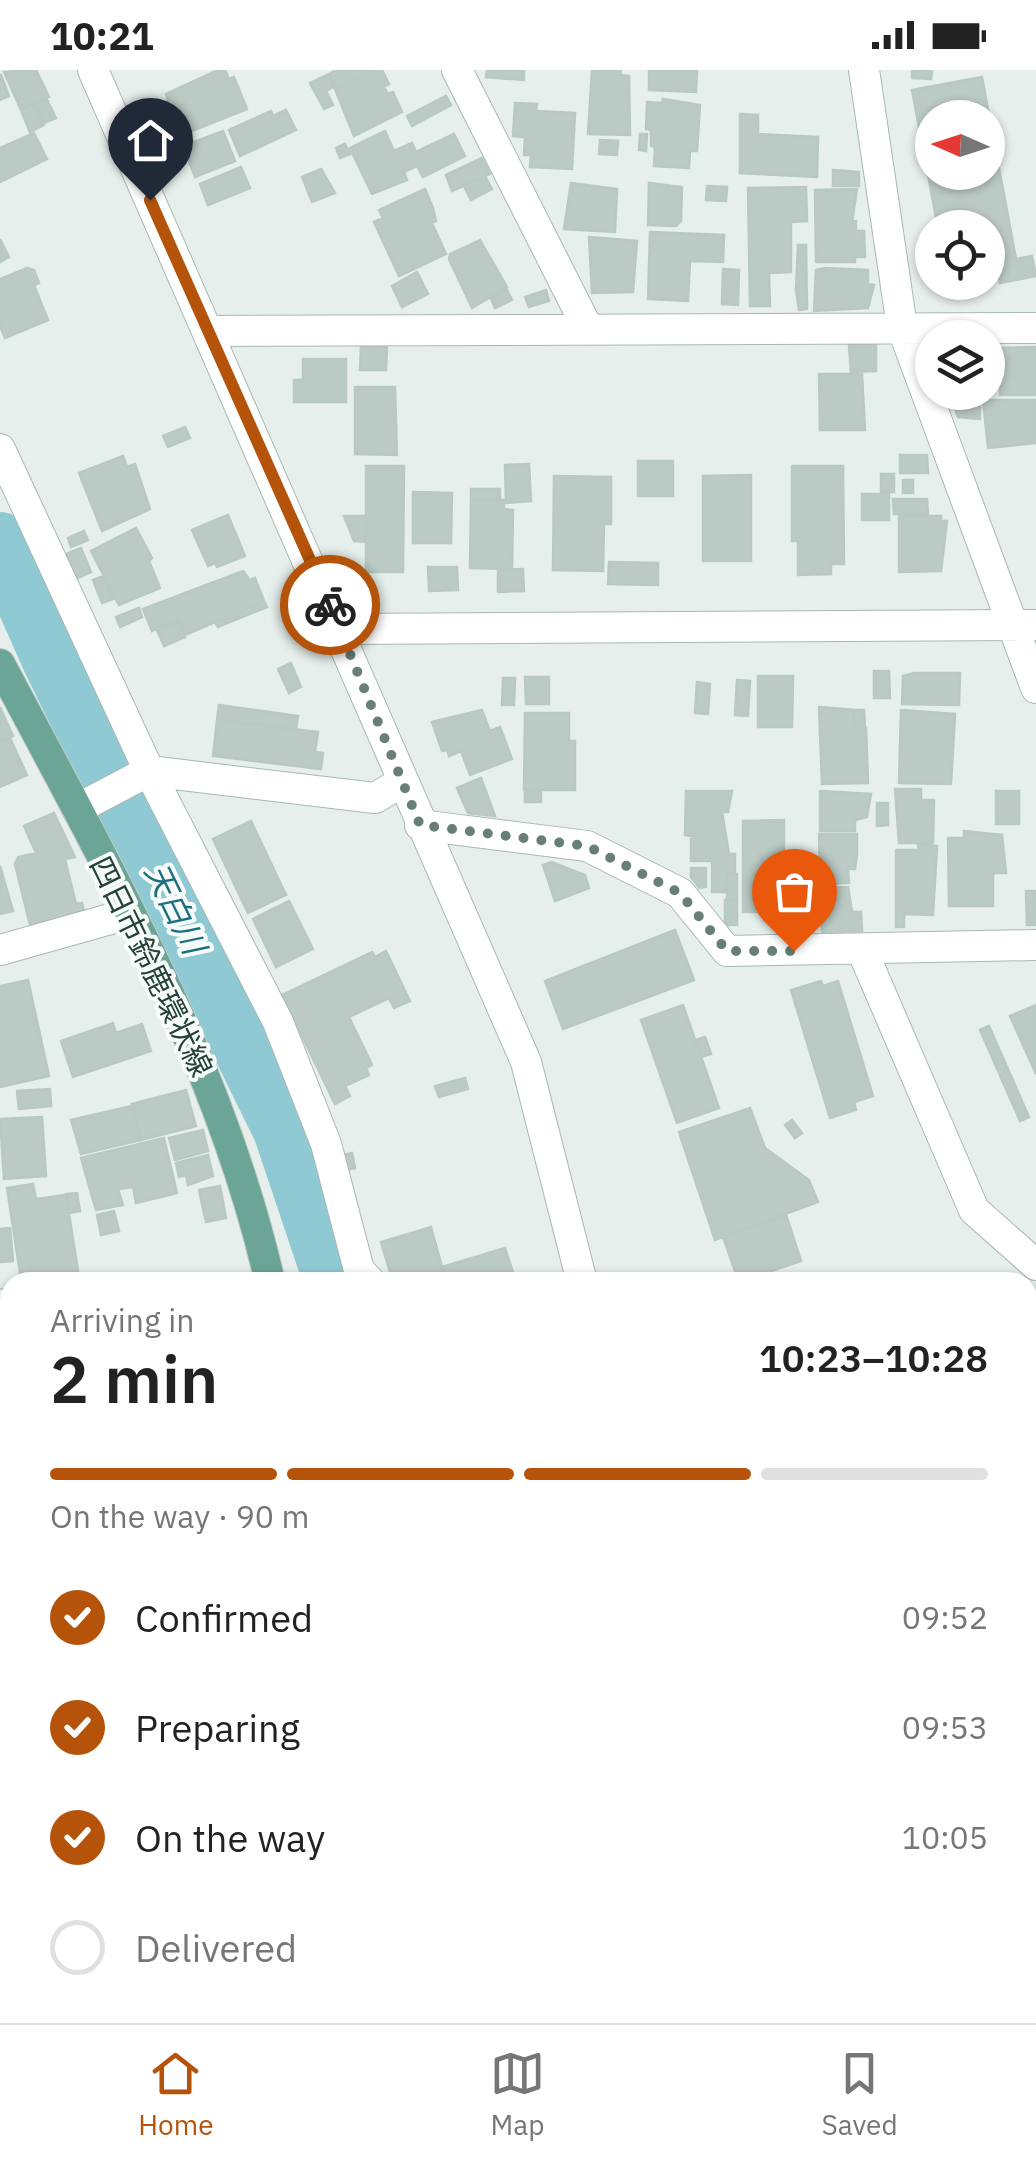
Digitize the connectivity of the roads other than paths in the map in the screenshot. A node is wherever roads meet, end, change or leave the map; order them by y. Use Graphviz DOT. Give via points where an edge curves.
graph roads {
  1 [pos="93,70"];
  2 [pos="457,70"];
  3 [pos="864,70"];
  4 [pos="902,327"];
  5 [pos="588,328"];
  6 [pos="1036,328"];
  7 [pos="207,330"];
  8 [pos="0,449"];
  9 [pos="1024,625"];
  10 [pos="340,629"];
  11 [pos="0,664"];
  12 [pos="1036,688"];
  13 [pos="149,771"];
  14 [pos="402,782"];
  15 [pos="77,809"];
  16 [pos="420,825"];
  17 [pos="128,914"];
  18 [pos="1036,945"];
  19 [pos="0,950"];
  20 [pos="862,950"];
  21 [pos="1036,1266"];
  22 [pos="268,1272"];
  23 [pos="361,1272"];
  24 [pos="579,1272"];
  1 -- 7 [label="street"];
  2 -- 5 [label="street"];
  3 -- 4 [label="street"];
  4 -- 5 [label="street"];
  4 -- 6 [label="street"];
  4 -- 9 [label="street"];
  5 -- 7 [label="street"];
  7 -- 10 [label="street"];
  8 -- 13 [label="street"];
  9 -- 10 [label="street"];
  9 -- 12 [label="street"];
  10 -- 14 [label="street"];
  11 -- 15 [label="main road, 四日市鈴鹿環状線"];
  13 -- 14 [label="street" via="375,798"];
  13 -- 15 [label="street"];
  13 -- 23 [label="street" via="278,1022 326,1144"];
  14 -- 16 [label="street"];
  15 -- 17 [label="main road, 四日市鈴鹿環状線"];
  16 -- 20 [label="street" via="587,846 680,893 727,951"];
  16 -- 24 [label="street" via="526,1062"];
  17 -- 19 [label="street"];
  17 -- 22 [label="main road, 四日市鈴鹿環状線" via="202,1066 250,1196"];
  18 -- 20 [label="street"];
  20 -- 21 [label="street" via="974,1210"];
}
